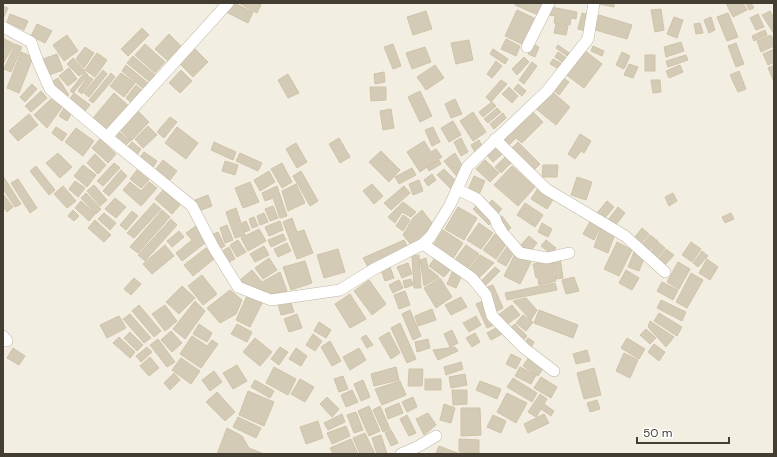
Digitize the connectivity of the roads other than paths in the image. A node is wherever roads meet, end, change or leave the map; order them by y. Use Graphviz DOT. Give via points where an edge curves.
graph roads {
  1 [pos="228,3"];
  2 [pos="549,3"];
  3 [pos="594,3"];
  4 [pos="3,27"];
  5 [pos="526,47"];
  6 [pos="107,137"];
  7 [pos="495,139"];
  8 [pos="457,189"];
  9 [pos="423,244"];
  10 [pos="569,253"];
  11 [pos="665,272"];
  12 [pos="554,370"];
  13 [pos="436,436"];
  14 [pos="401,454"];
  1 -- 6 [label="street"];
  2 -- 5 [label="street"];
  3 -- 7 [label="street" via="588,39 547,91"];
  4 -- 6 [label="street" via="30,42 50,89"];
  6 -- 9 [label="street" via="192,206 238,287 271,300 340,290"];
  7 -- 8 [label="street" via="467,167"];
  7 -- 11 [label="street" via="546,189 625,236"];
  8 -- 9 [label="street" via="431,236"];
  8 -- 10 [label="street" via="481,203 520,253 547,258"];
  9 -- 12 [label="street" via="472,278 486,295 492,316 524,348"];
  13 -- 14 [label="street"];
}
